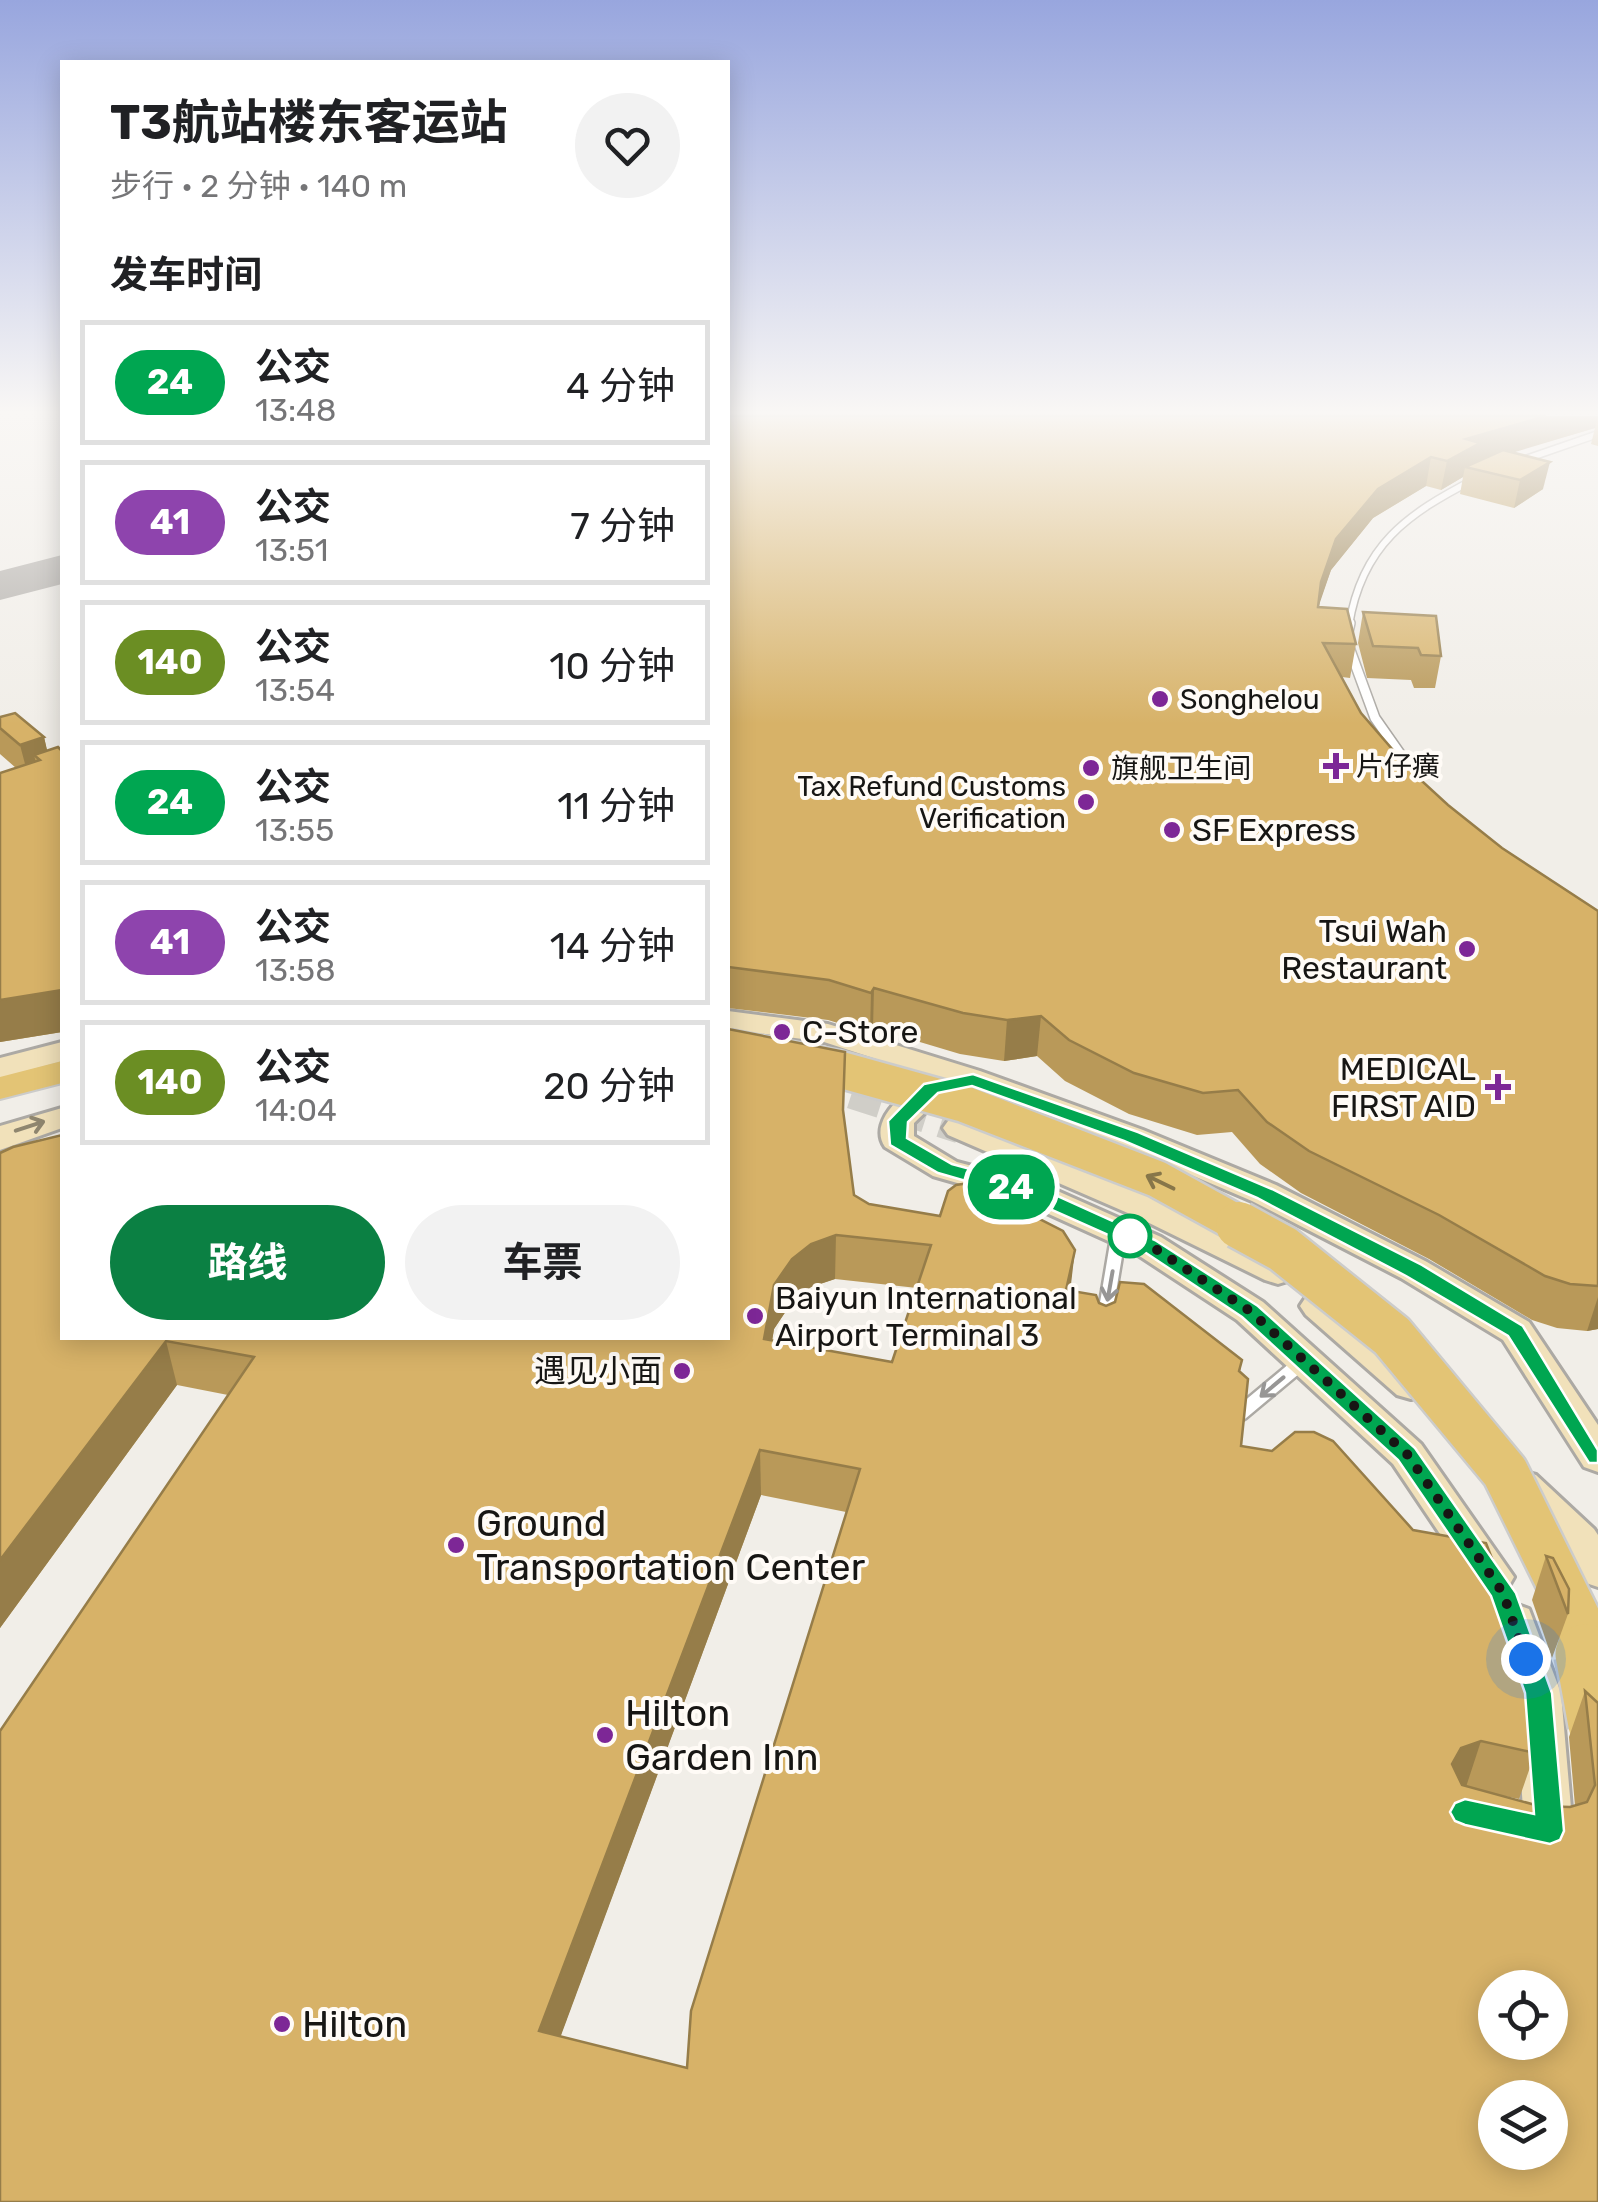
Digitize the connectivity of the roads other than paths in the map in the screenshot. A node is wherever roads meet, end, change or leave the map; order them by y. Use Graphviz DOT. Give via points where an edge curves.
graph roads {
  1 [pos="1407,519"];
  2 [pos="1424,787"];
  3 [pos="730,1020"];
  4 [pos="730,1048"];
  5 [pos="60,1053"];
  6 [pos="0,1068"];
  7 [pos="60,1073"];
  8 [pos="973,1080"];
  9 [pos="60,1082"];
  10 [pos="0,1088"];
  11 [pos="0,1097"];
  12 [pos="60,1119"];
  13 [pos="960,1128"];
  14 [pos="0,1140"];
  15 [pos="1119,1232"];
  16 [pos="1101,1340"];
  17 [pos="1304,1360"];
  18 [pos="1241,1413"];
  19 [pos="1598,1456"];
  20 [pos="1598,1570"];
  21 [pos="1598,1724"];
  22 [pos="1499,1820"];
  1 -- 2 [label="lane" via="1368,557 1350,602 1347,636 1358,688 1386,740"];
  3 -- 8 [label="main road" via="828,1033"];
  21 -- 4 [label="main road, one-way, bridge" via="1580,1624 1505,1472 1392,1336 1283,1249 1157,1179 964,1104"];
  5 -- 6 [label="main road"];
  7 -- 10 [label="main road"];
  8 -- 15 [label="main road" via="931,1088 898,1121 897,1140 945,1168 1032,1193"];
  8 -- 19 [label="main road" via="1264,1193 1516,1331"];
  9 -- 11 [label="main road"];
  14 -- 12 [label="main road, one-way"];
  13 -- 20 [label="main road" via="1272,1266 1579,1540"];
  15 -- 16 [label="lane, one-way"];
  15 -- 17 [label="main road" via="1250,1311"];
  17 -- 18 [label="lane, one-way"];
  17 -- 22 [label="main road" via="1407,1454 1503,1593 1538,1693 1550,1831"];
}
